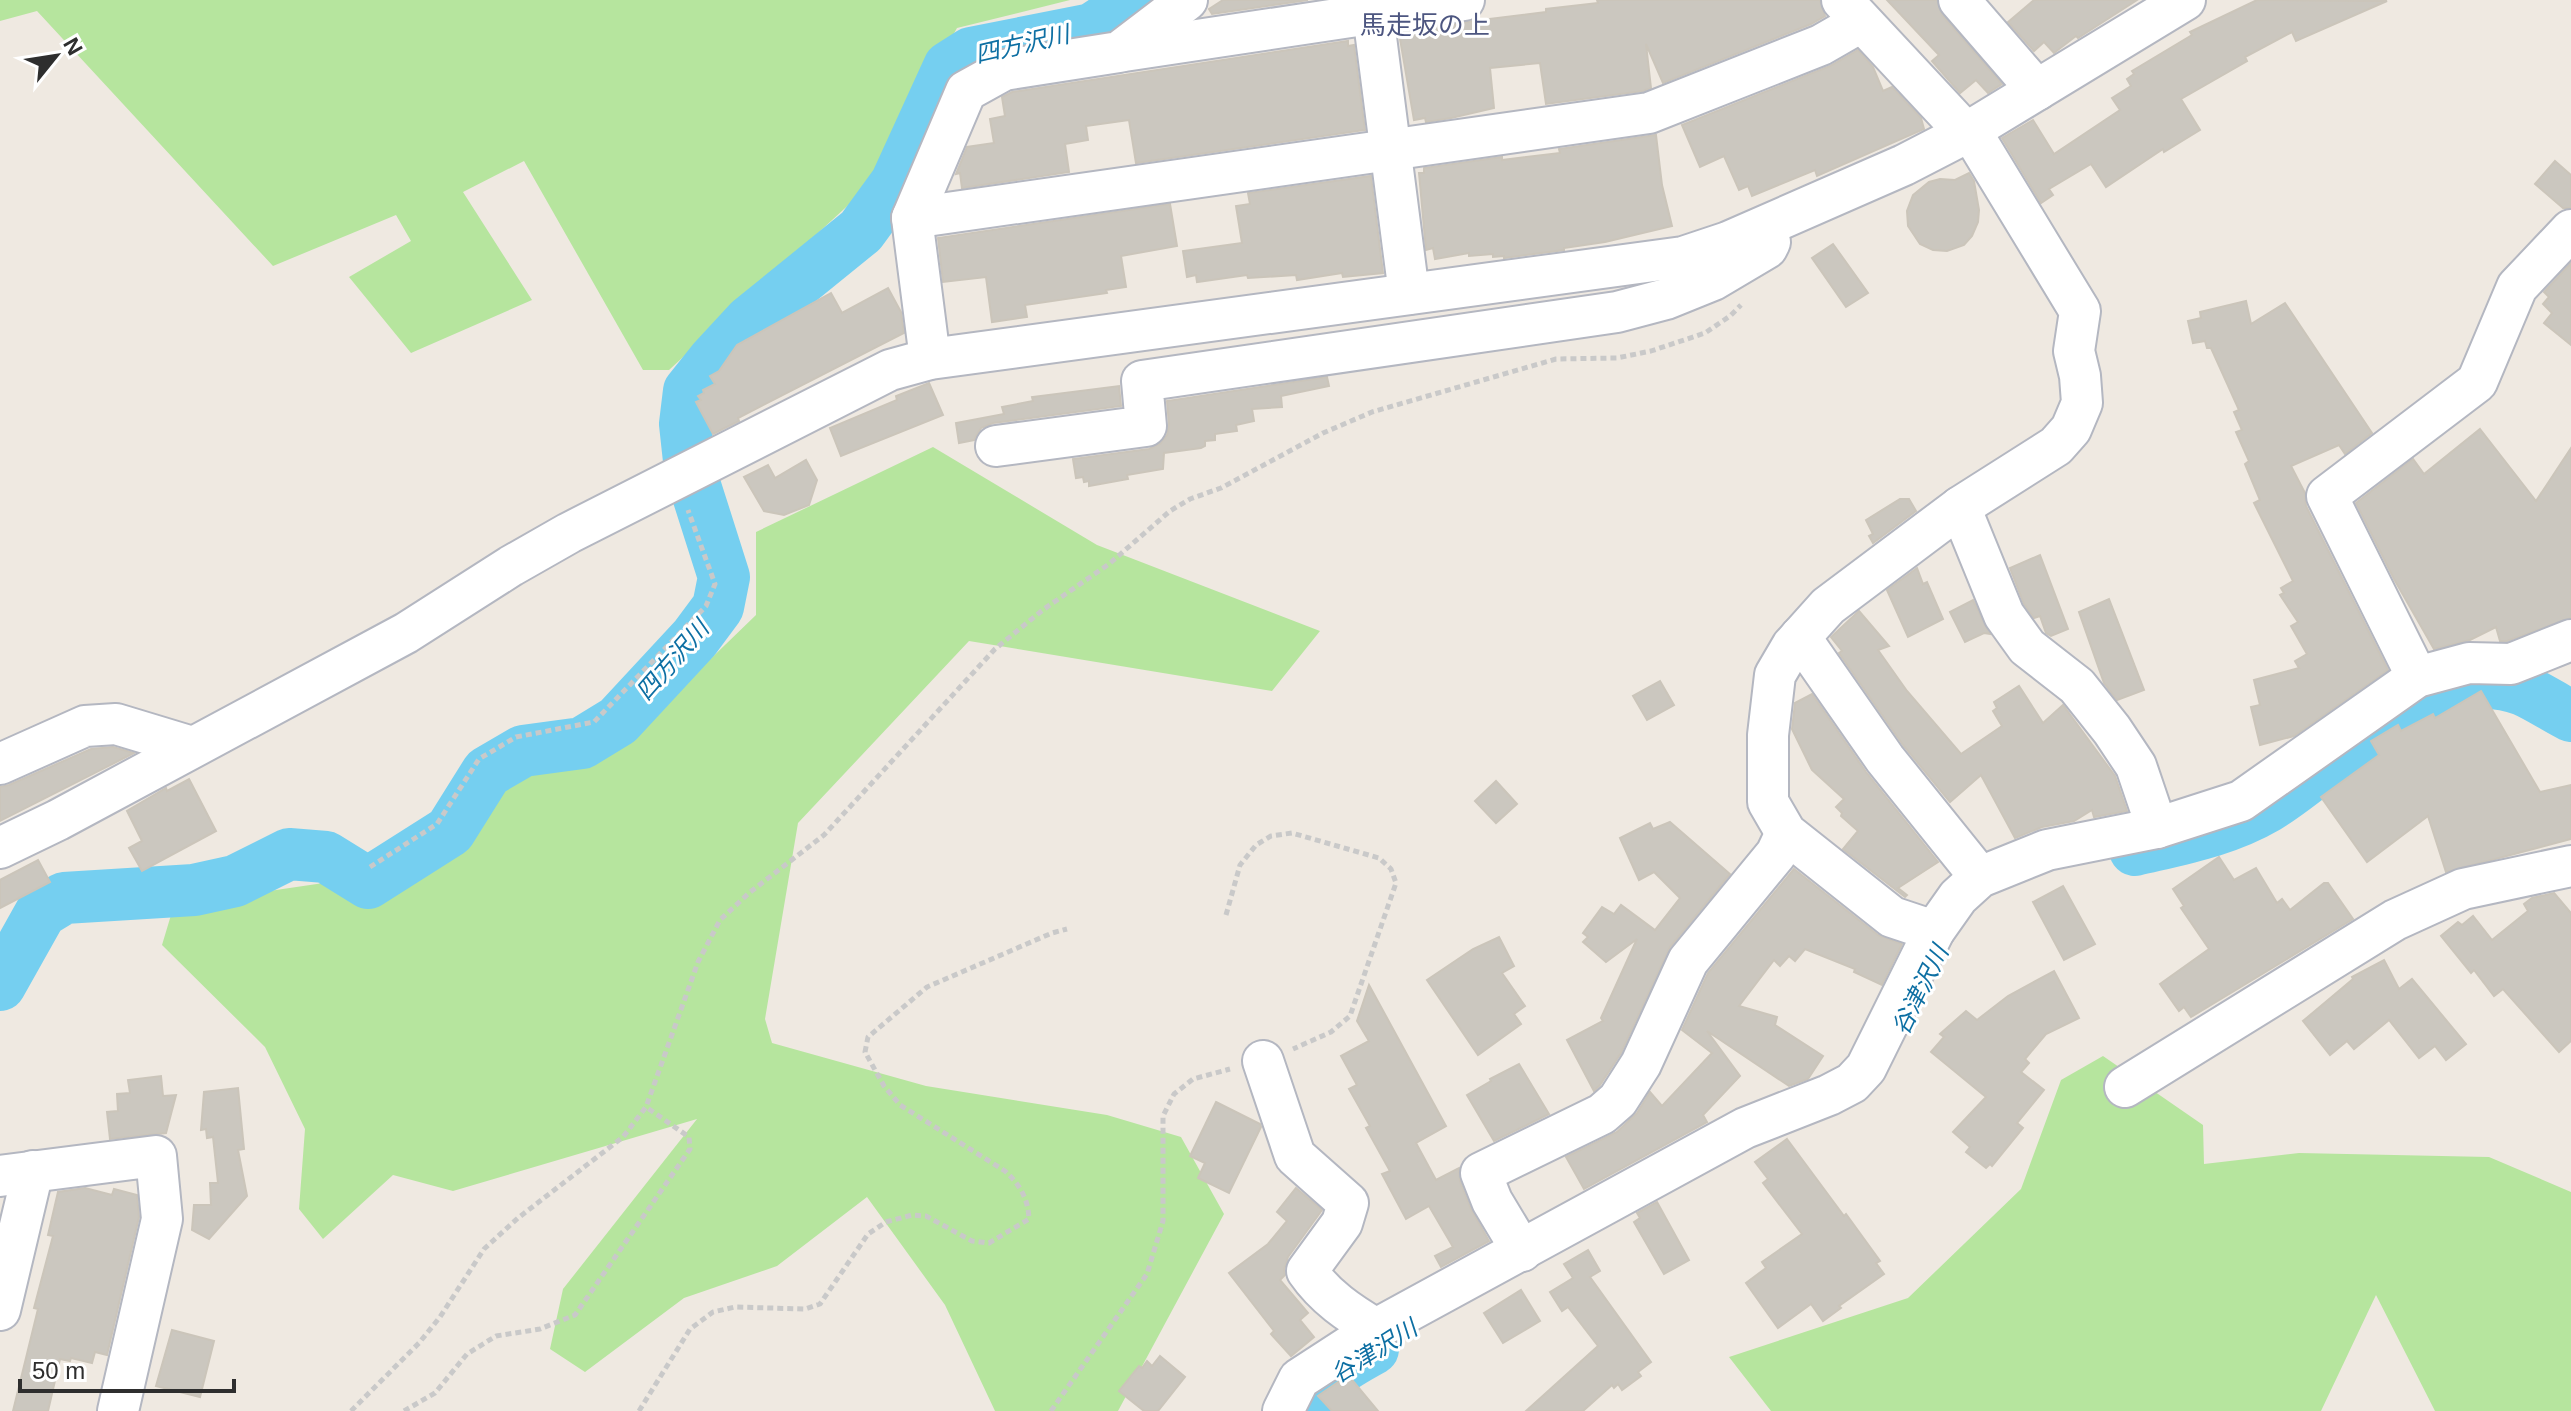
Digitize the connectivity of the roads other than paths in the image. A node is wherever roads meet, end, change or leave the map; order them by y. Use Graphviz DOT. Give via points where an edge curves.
graph roads {
  1 [pos="1187,0"];
  2 [pos="1464,0"];
  3 [pos="1959,0"];
  4 [pos="2160,6"];
  5 [pos="1852,11"];
  6 [pos="1373,14"];
  7 [pos="1119,52"];
  8 [pos="2037,90"];
  9 [pos="1968,132"];
  10 [pos="1392,149"];
  11 [pos="912,218"];
  12 [pos="1778,220"];
  13 [pos="2571,230"];
  14 [pos="1409,294"];
  15 [pos="930,359"];
  16 [pos="996,446"];
  17 [pos="1960,507"];
  18 [pos="1800,637"];
  19 [pos="2571,640"];
  20 [pos="2417,677"];
  21 [pos="192,747"];
  22 [pos="0,764"];
  23 [pos="2157,828"];
  24 [pos="1786,833"];
  25 [pos="0,848"];
  26 [pos="2571,866"];
  27 [pos="1980,877"];
  28 [pos="1934,931"];
  29 [pos="1263,1061"];
  30 [pos="2125,1087"];
  31 [pos="16,1174"];
  32 [pos="1522,1251"];
  33 [pos="0,1310"];
  34 [pos="1376,1329"];
  35 [pos="118,1411"];
  36 [pos="1283,1411"];
  1 -- 7 [label="street"];
  2 -- 6 [label="street"];
  3 -- 8 [label="street"];
  4 -- 8 [label="street"];
  5 -- 9 [label="street"];
  5 -- 10 [label="street" via="1821,45 1649,113"];
  6 -- 7 [label="street"];
  6 -- 10 [label="street"];
  7 -- 11 [label="street" via="1004,70 966,91"];
  8 -- 9 [label="street"];
  9 -- 12 [label="street"];
  9 -- 17 [label="street" via="2080,311 2074,351 2082,403 2071,429 2056,446"];
  10 -- 11 [label="street"];
  10 -- 14 [label="street"];
  11 -- 15 [label="street"];
  12 -- 14 [label="street" via="1683,257"];
  12 -- 16 [label="street" via="1767,248 1713,280 1666,299 1617,312 1142,381 1146,426"];
  13 -- 20 [label="street" via="2517,287 2477,382 2327,496"];
  14 -- 15 [label="street"];
  15 -- 21 [label="street" via="890,370 569,533 406,633"];
  17 -- 18 [label="street" via="1828,606"];
  17 -- 23 [label="street" via="2004,615 2027,647 2077,686 2112,730 2136,766"];
  18 -- 24 [label="street" via="1775,675 1768,735 1768,802"];
  18 -- 27 [label="street" via="1885,759"];
  19 -- 20 [label="street" via="2511,664 2469,663"];
  20 -- 23 [label="street" via="2241,801"];
  21 -- 22 [label="street" via="116,724 85,726"];
  21 -- 25 [label="street"];
  23 -- 27 [label="street" via="2047,850"];
  24 -- 28 [label="street" via="1892,917"];
  24 -- 32 [label="street" via="1776,854 1688,961 1641,1064 1618,1100 1602,1114 1481,1173"];
  26 -- 30 [label="street" via="2463,889 2395,920"];
  27 -- 28 [label="street"];
  28 -- 32 [label="street" via="1866,1068 1852,1083 1745,1128"];
  29 -- 34 [label="street" via="1295,1156 1348,1203 1342,1223 1307,1271 1345,1311"];
  31 -- 33 [label="street"];
  31 -- 35 [label="street" via="156,1156 162,1219"];
  32 -- 34 [label="street"];
  34 -- 36 [label="street" via="1299,1379"];
}
